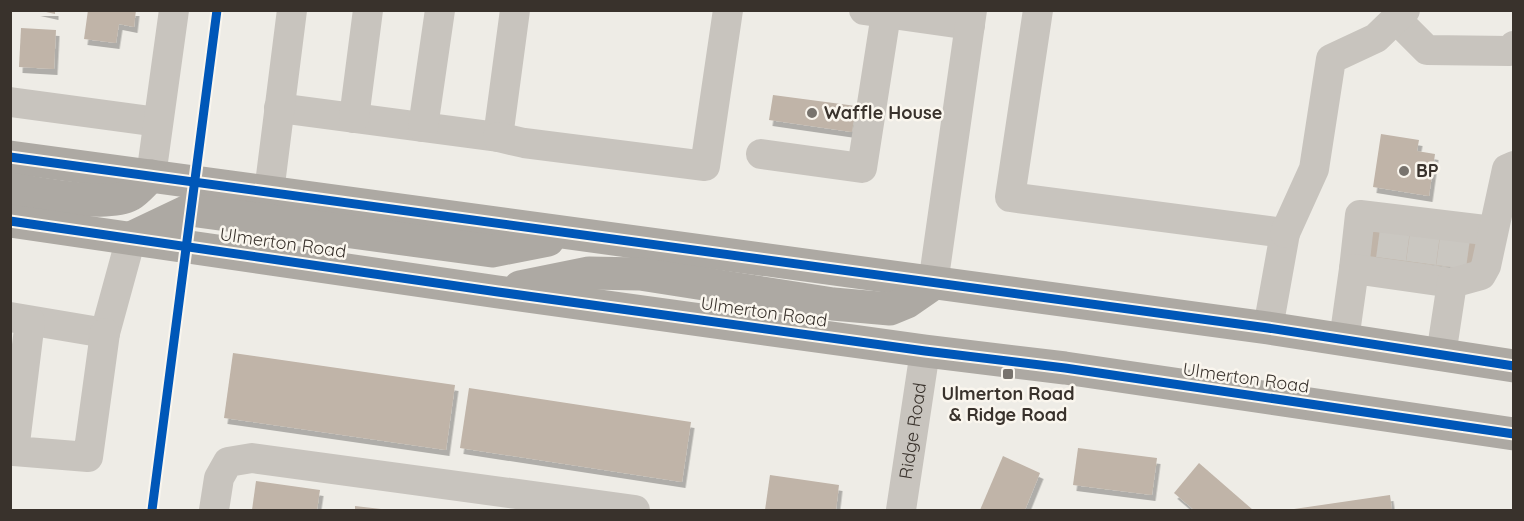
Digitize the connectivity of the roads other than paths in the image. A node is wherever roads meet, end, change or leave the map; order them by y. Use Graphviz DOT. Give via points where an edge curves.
graph roads {
  1 [pos="174,10"];
  2 [pos="292,10"];
  3 [pos="368,10"];
  4 [pos="440,10"];
  5 [pos="515,10"];
  6 [pos="728,10"];
  7 [pos="1038,10"];
  8 [pos="875,12"];
  9 [pos="1400,15"];
  10 [pos="971,18"];
  11 [pos="1514,46"];
  12 [pos="10,102"];
  13 [pos="279,108"];
  14 [pos="354,118"];
  15 [pos="158,122"];
  16 [pos="423,127"];
  17 [pos="498,137"];
  18 [pos="761,154"];
  19 [pos="10,157"];
  20 [pos="1514,166"];
  21 [pos="151,176"];
  22 [pos="10,189"];
  23 [pos="270,192"];
  24 [pos="10,221"];
  25 [pos="1285,233"];
  26 [pos="1472,233"];
  27 [pos="571,235"];
  28 [pos="131,237"];
  29 [pos="1374,266"];
  30 [pos="1448,275"];
  31 [pos="933,284"];
  32 [pos="498,292"];
  33 [pos="20,319"];
  34 [pos="1268,328"];
  35 [pos="105,333"];
  36 [pos="1344,340"];
  37 [pos="925,351"];
  38 [pos="1441,355"];
  39 [pos="1514,366"];
  40 [pos="1514,434"];
  41 [pos="214,510"];
  42 [pos="635,510"];
  43 [pos="901,510"];
  1 -- 15 [label="street"];
  2 -- 13 [label="street"];
  3 -- 14 [label="street"];
  4 -- 16 [label="street"];
  5 -- 17 [label="street"];
  6 -- 17 [label="street" via="705,166"];
  7 -- 25 [label="street" via="1010,197"];
  8 -- 10 [label="street"];
  8 -- 18 [label="street" via="862,168"];
  9 -- 11 [label="street" via="1427,50 1510,51"];
  9 -- 25 [label="street" via="1367,44 1331,59 1314,169"];
  10 -- 31 [label="street"];
  12 -- 15 [label="street"];
  13 -- 14 [label="street"];
  13 -- 23 [label="street"];
  14 -- 16 [label="street"];
  15 -- 21 [label="street"];
  16 -- 17 [label="street"];
  19 -- 21 [label="main road"];
  20 -- 26 [label="street" via="1507,169"];
  21 -- 22 [label="main road" via="130,195 110,200"];
  21 -- 23 [label="main road"];
  23 -- 27 [label="main road"];
  24 -- 28 [label="main road, Ulmerton Road"];
  25 -- 34 [label="street"];
  26 -- 29 [label="street" via="1384,223 1360,215"];
  26 -- 30 [label="street" via="1486,266 1481,275"];
  27 -- 28 [label="main road" via="492,251 190,210"];
  27 -- 31 [label="main road"];
  28 -- 32 [label="main road, Ulmerton Road"];
  28 -- 35 [label="street"];
  29 -- 30 [label="street"];
  29 -- 36 [label="street"];
  30 -- 38 [label="street"];
  31 -- 32 [label="main road" via="907,303 890,309 640,274 589,273"];
  31 -- 34 [label="main road"];
  32 -- 37 [label="main road, Ulmerton Road"];
  33 -- 35 [label="street"];
  33 -- 35 [label="street" via="14,450 88,457"];
  34 -- 36 [label="main road"];
  36 -- 38 [label="main road"];
  37 -- 40 [label="main road, Ulmerton Road"];
  37 -- 43 [label="street, Ridge Road"];
  38 -- 39 [label="main road"];
  41 -- 42 [label="street" via="219,478 228,462 252,458"];
}
